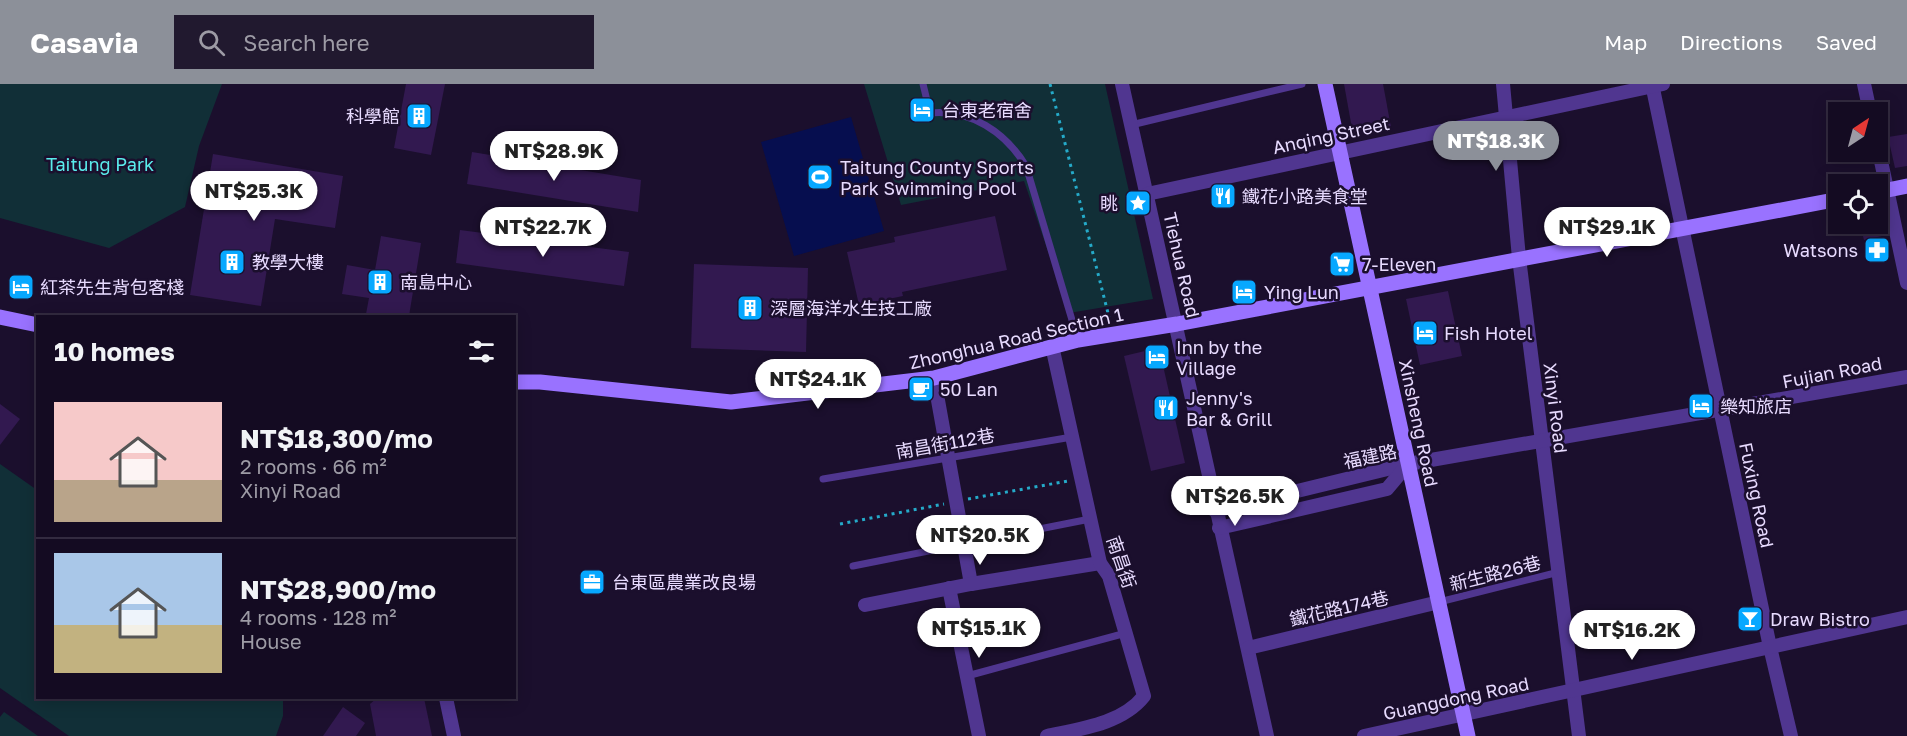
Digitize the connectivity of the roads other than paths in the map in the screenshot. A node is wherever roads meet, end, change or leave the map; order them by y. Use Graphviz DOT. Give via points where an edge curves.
graph roads {
  1 [pos="923,84"];
  2 [pos="1122,84"];
  3 [pos="1302,84"];
  4 [pos="1325,84"];
  5 [pos="1503,84"];
  6 [pos="1864,84"];
  7 [pos="1656,85"];
  8 [pos="1868,102"];
  9 [pos="1506,116"];
  10 [pos="1131,124"];
  11 [pos="1339,151"];
  12 [pos="1907,186"];
  13 [pos="1888,190"];
  14 [pos="1147,194"];
  15 [pos="1828,201"];
  16 [pos="1888,210"];
  17 [pos="1682,227"];
  18 [pos="1519,258"];
  19 [pos="1907,283"];
  20 [pos="1369,287"];
  21 [pos="0,318"];
  22 [pos="1177,324"];
  23 [pos="36,325"];
  24 [pos="1078,340"];
  25 [pos="1052,346"];
  26 [pos="1907,377"];
  27 [pos="934,378"];
  28 [pos="516,382"];
  29 [pos="1722,411"];
  30 [pos="1072,437"];
  31 [pos="1542,438"];
  32 [pos="948,458"];
  33 [pos="1408,464"];
  34 [pos="824,479"];
  35 [pos="1215,511"];
  36 [pos="1090,519"];
  37 [pos="1219,528"];
  38 [pos="964,544"];
  39 [pos="1100,563"];
  40 [pos="853,566"];
  41 [pos="1558,572"];
  42 [pos="971,584"];
  43 [pos="949,588"];
  44 [pos="1439,602"];
  45 [pos="865,606"];
  46 [pos="1907,617"];
  47 [pos="1126,633"];
  48 [pos="1248,648"];
  49 [pos="1770,648"];
  50 [pos="967,676"];
  51 [pos="1573,690"];
  52 [pos="446,699"];
  53 [pos="1463,714"];
  54 [pos="1097,731"];
  55 [pos="454,736"];
  56 [pos="979,736"];
  57 [pos="1047,736"];
  58 [pos="1267,736"];
  59 [pos="1364,736"];
  60 [pos="1468,736"];
  61 [pos="1579,736"];
  62 [pos="1791,736"];
  1 -- 24 [label="lane" via="930,113 949,111 975,119 1014,146 1026,166"];
  2 -- 10 [label="street, Tiehua Road"];
  3 -- 10 [label="lane"];
  4 -- 11 [label="street, Xinsheng Road"];
  5 -- 9 [label="street, Xinyi Road"];
  6 -- 8 [label="street"];
  7 -- 9 [label="street, Anqing Street"];
  7 -- 17 [label="street, Fuxing Road"];
  9 -- 11 [label="street, Anqing Street"];
  9 -- 18 [label="street, Xinyi Road"];
  10 -- 14 [label="street, Tiehua Road"];
  11 -- 14 [label="street, Anqing Street"];
  11 -- 20 [label="street, Xinsheng Road"];
  12 -- 13 [label="street"];
  14 -- 22 [label="street, Tiehua Road"];
  15 -- 17 [label="street, Zhonghua Road Section 1"];
  16 -- 19 [label="street"];
  17 -- 18 [label="street, Zhonghua Road Section 1"];
  17 -- 29 [label="street, Fuxing Road"];
  18 -- 20 [label="street, Zhonghua Road Section 1"];
  18 -- 31 [label="street, Xinyi Road"];
  20 -- 22 [label="street, Zhonghua Road Section 1"];
  20 -- 33 [label="street, Xinsheng Road"];
  21 -- 23 [label="street"];
  22 -- 24 [label="street, Zhonghua Road Section 1"];
  22 -- 35 [label="street, Tiehua Road"];
  24 -- 25 [label="street, Zhonghua Road Section 1"];
  25 -- 27 [label="street, Zhonghua Road Section 1"];
  25 -- 30 [label="street, 南昌街"];
  26 -- 29 [label="street, Fujian Road"];
  27 -- 28 [label="street, Zhonghua Road Section 1" via="731,402"];
  27 -- 32 [label="street"];
  29 -- 31 [label="street, Fujian Road"];
  29 -- 49 [label="street, Fuxing Road"];
  30 -- 32 [label="lane, 南昌街112巷"];
  30 -- 36 [label="street, 南昌街"];
  31 -- 33 [label="street, Fujian Road"];
  31 -- 41 [label="street, Xinyi Road"];
  32 -- 34 [label="lane, 南昌街112巷"];
  32 -- 38 [label="street"];
  33 -- 35 [label="street, 福建路"];
  33 -- 37 [label="street, 福建路" via="1387,489"];
  33 -- 44 [label="street, Xinsheng Road"];
  35 -- 37 [label="street, Tiehua Road"];
  36 -- 38 [label="lane"];
  36 -- 39 [label="street, 南昌街"];
  37 -- 48 [label="street, Tiehua Road"];
  38 -- 40 [label="lane"];
  38 -- 42 [label="street"];
  39 -- 42 [label="street"];
  39 -- 47 [label="street, 南昌街" via="1109,576"];
  41 -- 44 [label="lane, 新生路26巷"];
  41 -- 51 [label="street, Xinyi Road"];
  42 -- 43 [label="street"];
  43 -- 45 [label="street"];
  43 -- 50 [label="street"];
  44 -- 48 [label="street, 鐵花路174巷"];
  44 -- 53 [label="street, Xinsheng Road"];
  46 -- 49 [label="street, Guangdong Road"];
  47 -- 50 [label="lane"];
  47 -- 54 [label="street, 南昌街" via="1144,696"];
  48 -- 58 [label="street, Tiehua Road"];
  49 -- 51 [label="street, Guangdong Road"];
  49 -- 62 [label="street, Fuxing Road"];
  50 -- 56 [label="street"];
  51 -- 53 [label="street, Guangdong Road"];
  51 -- 61 [label="street, Xinyi Road"];
  52 -- 55 [label="street"];
  53 -- 59 [label="street, Guangdong Road"];
  53 -- 60 [label="street, Xinsheng Road"];
  54 -- 57 [label="street"];
}
